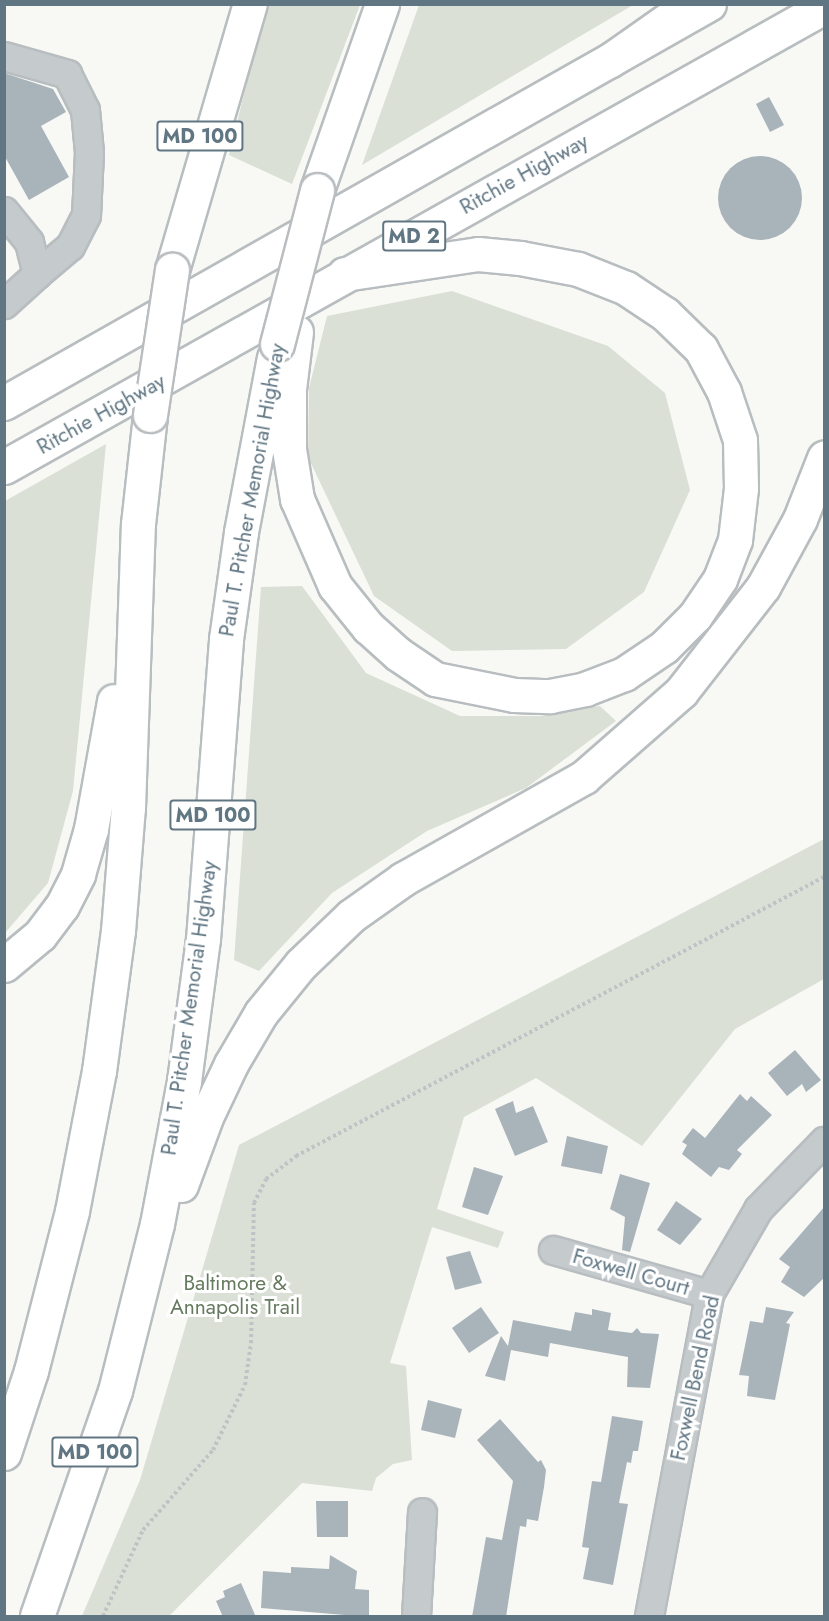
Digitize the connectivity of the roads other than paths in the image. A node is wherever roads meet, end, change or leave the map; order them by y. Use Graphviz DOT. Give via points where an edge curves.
graph roads {
  1 [pos="233,4"];
  2 [pos="250,4"];
  3 [pos="382,4"];
  4 [pos="690,4"];
  5 [pos="709,4"];
  6 [pos="825,7"];
  7 [pos="4,56"];
  8 [pos="609,61"];
  9 [pos="4,211"];
  10 [pos="172,270"];
  11 [pos="36,274"];
  12 [pos="344,274"];
  13 [pos="4,304"];
  14 [pos="286,338"];
  15 [pos="4,403"];
  16 [pos="825,458"];
  17 [pos="4,467"];
  18 [pos="138,524"];
  19 [pos="4,965"];
  20 [pos="825,1141"];
  21 [pos="553,1250"];
  22 [pos="142,1284"];
  23 [pos="710,1294"];
  24 [pos="4,1454"];
  25 [pos="422,1512"];
  26 [pos="37,1617"];
  27 [pos="416,1617"];
  28 [pos="649,1617"];
  1 -- 10 [label="main road, MD 100"];
  2 -- 10 [label="main road"];
  3 -- 14 [label="main road, Paul T. Pitcher Memorial Highway / MD 100, bridge" via="317,190"];
  4 -- 8 [label="main road"];
  5 -- 8 [label="main road, MD 2"];
  6 -- 12 [label="main road, Ritchie Highway / MD 2"];
  7 -- 11 [label="street" via="67,74 85,110 89,152 86,216 70,246"];
  8 -- 15 [label="main road, MD 2"];
  9 -- 11 [label="street" via="29,242"];
  10 -- 18 [label="main road, MD 100, bridge"];
  11 -- 13 [label="street"];
  12 -- 14 [label="main road" via="478,254 578,269 626,288 665,314 701,349 724,392 740,440 741,488 735,540 720,579 695,616 664,647 624,674 585,689 550,696 514,695 435,679 398,654 368,627 335,586 297,499 289,449"];
  12 -- 17 [label="main road, Ritchie Highway / MD 2"];
  14 -- 22 [label="main road, Paul T. Pitcher Memorial Highway / MD 100" via="241,532 226,639 203,939 184,1081"];
  16 -- 22 [label="main road" via="800,519 763,587 681,692 584,777 403,879 351,916 301,964 261,1013 231,1064 206,1117"];
  18 -- 19 [label="main road" via="112,714 91,829 78,874 62,906 40,934"];
  18 -- 24 [label="main road, MD 100" via="128,808 118,931 99,1071 72,1211 31,1371"];
  20 -- 23 [label="street, Foxwell Bend Road" via="758,1209"];
  21 -- 23 [label="street, Foxwell Court"];
  22 -- 26 [label="main road, Paul T. Pitcher Memorial Highway / MD 100" via="115,1390"];
  23 -- 28 [label="street, Foxwell Bend Road"];
  25 -- 27 [label="street"];
}
